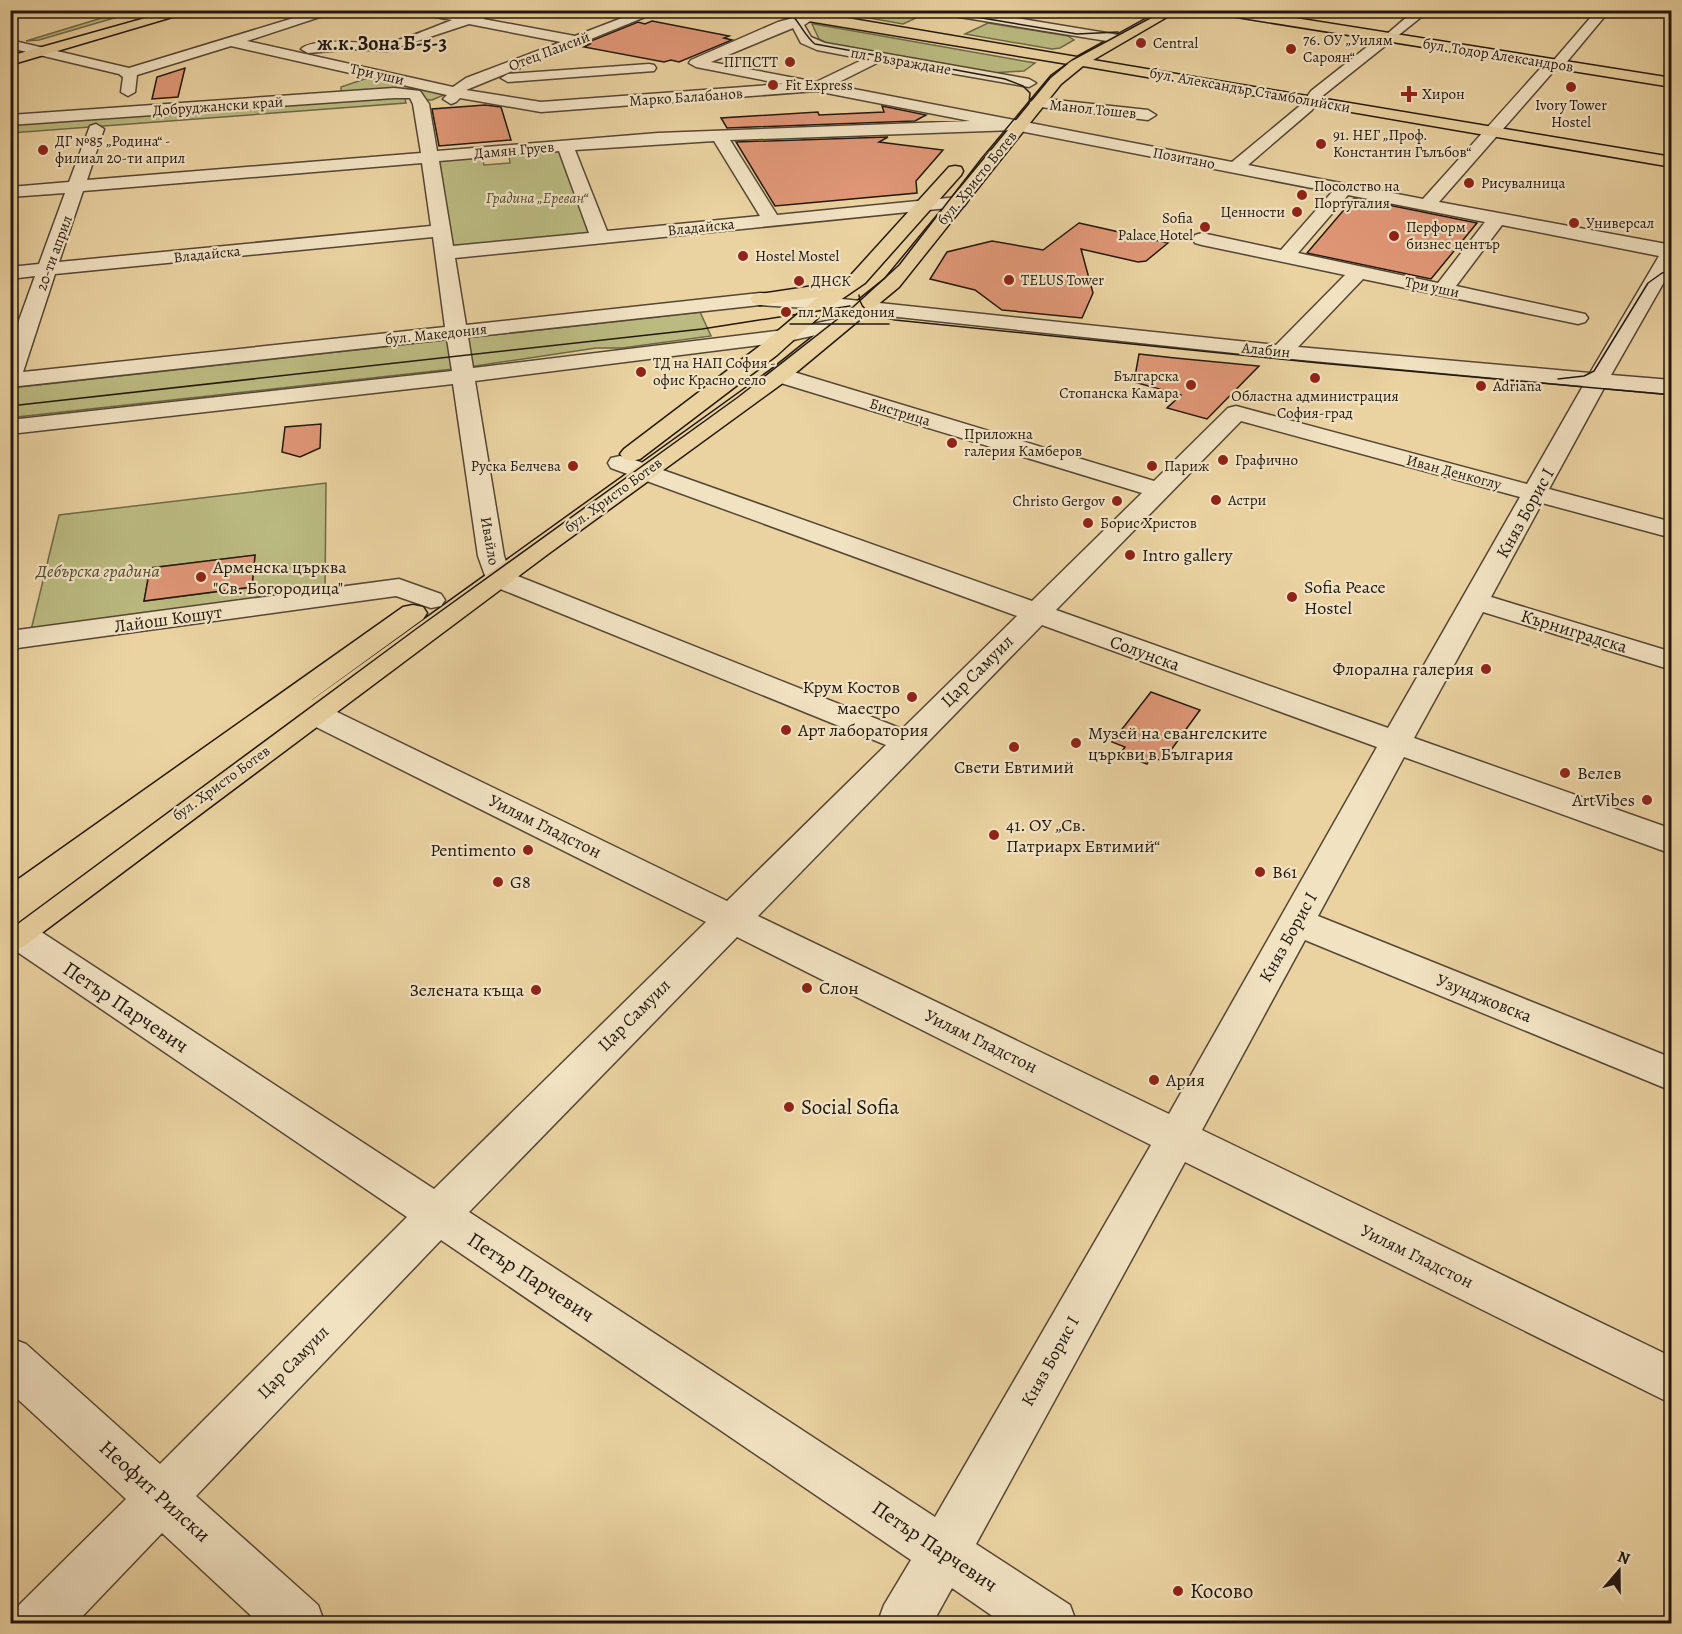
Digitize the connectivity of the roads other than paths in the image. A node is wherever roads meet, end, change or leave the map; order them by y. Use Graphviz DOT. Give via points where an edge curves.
graph roads {
  1 [pos="170,10"];
  2 [pos="190,10"];
  3 [pos="336,10"];
  4 [pos="419,10"];
  5 [pos="496,10"];
  6 [pos="656,10"];
  7 [pos="766,10"];
  8 [pos="941,10"];
  9 [pos="1150,10"];
  10 [pos="1173,10"];
  11 [pos="1218,10"];
  12 [pos="1247,10"];
  13 [pos="1424,10"];
  14 [pos="1604,10"];
  15 [pos="968,12"];
  16 [pos="812,16"];
  17 [pos="468,20"];
  18 [pos="1102,36"];
  19 [pos="1391,36"];
  20 [pos="1119,39"];
  21 [pos="578,41"];
  22 [pos="232,42"];
  23 [pos="10,44"];
  24 [pos="36,50"];
  25 [pos="288,50"];
  26 [pos="10,53"];
  27 [pos="879,57"];
  28 [pos="1061,58"];
  29 [pos="10,61"];
  30 [pos="1079,62"];
  31 [pos="1556,62"];
  32 [pos="649,68"];
  33 [pos="128,73"];
  34 [pos="471,81"];
  35 [pos="1671,81"];
  36 [pos="1029,83"];
  37 [pos="819,87"];
  38 [pos="453,97"];
  39 [pos="486,99"];
  40 [pos="1313,101"];
  41 [pos="1037,103"];
  42 [pos="421,104"];
  43 [pos="122,113"];
  44 [pos="1148,115"];
  45 [pos="10,120"];
  46 [pos="994,123"];
  47 [pos="1019,125"];
  48 [pos="96,129"];
  49 [pos="1493,132"];
  50 [pos="10,135"];
  51 [pos="719,135"];
  52 [pos="977,144"];
  53 [pos="565,146"];
  54 [pos="429,157"];
  55 [pos="964,160"];
  56 [pos="1671,162"];
  57 [pos="1235,168"];
  58 [pos="78,186"];
  59 [pos="1344,189"];
  60 [pos="10,192"];
  61 [pos="958,202"];
  62 [pos="926,205"];
  63 [pos="1427,205"];
  64 [pos="1497,219"];
  65 [pos="771,220"];
  66 [pos="440,231"];
  67 [pos="600,237"];
  68 [pos="1202,238"];
  69 [pos="1671,252"];
  70 [pos="443,253"];
  71 [pos="1286,256"];
  72 [pos="47,270"];
  73 [pos="1359,272"];
  74 [pos="10,273"];
  75 [pos="848,287"];
  76 [pos="1443,290"];
  77 [pos="760,299"];
  78 [pos="823,303"];
  79 [pos="862,308"];
  80 [pos="1578,318"];
  81 [pos="841,324"];
  82 [pos="456,332"];
  83 [pos="776,343"];
  84 [pos="1281,352"];
  85 [pos="779,375"];
  86 [pos="463,376"];
  87 [pos="10,379"];
  88 [pos="1597,381"];
  89 [pos="1671,387"];
  90 [pos="1236,413"];
  91 [pos="10,427"];
  92 [pos="632,467"];
  93 [pos="1159,490"];
  94 [pos="1536,494"];
  95 [pos="1671,530"];
  96 [pos="495,567"];
  97 [pos="431,600"];
  98 [pos="1476,602"];
  99 [pos="1035,613"];
  100 [pos="10,640"];
  101 [pos="1671,662"];
  102 [pos="303,708"];
  103 [pos="907,742"];
  104 [pos="1396,744"];
  105 [pos="1671,842"];
  106 [pos="731,918"];
  107 [pos="1297,922"];
  108 [pos="12,926"];
  109 [pos="1671,1075"];
  110 [pos="1177,1137"];
  111 [pos="437,1215"];
  112 [pos="10,1360"];
  113 [pos="1671,1381"];
  114 [pos="162,1497"];
  115 [pos="943,1551"];
  116 [pos="38,1623"];
  117 [pos="299,1623"];
  118 [pos="903,1623"];
  119 [pos="1051,1623"];
  1 -- 24 [label="main road"];
  2 -- 24 [label="main road"];
  3 -- 22 [label="street"];
  4 -- 17 [label="street"];
  5 -- 17 [label="street"];
  6 -- 21 [label="street, Отец Паисий"];
  7 -- 16 [label="main road, бул. Александър Стамболийски"];
  8 -- 15 [label="street"];
  9 -- 18 [label="main road, бул. Христо Ботев"];
  10 -- 20 [label="main road, бул. Христо Ботев"];
  11 -- 19 [label="main road, бул. Тодор Александров"];
  12 -- 19 [label="main road, бул. Тодор Александров"];
  13 -- 19 [label="street"];
  14 -- 31 [label="street"];
  15 -- 18 [label="street"];
  16 -- 27 [label="street, пл. Възраждане" via="806,40"];
  16 -- 28 [label="main road, бул. Александър Стамболийски"];
  16 -- 37 [label="street" via="696,63"];
  17 -- 21 [label="street"];
  17 -- 25 [label="street, Три уши" via="382,47"];
  18 -- 20 [label="street"];
  18 -- 28 [label="main road, бул. Христо Ботев"];
  19 -- 31 [label="main road, бул. Тодор Александров"];
  19 -- 40 [label="street" via="1316,94"];
  20 -- 30 [label="main road, бул. Христо Ботев"];
  21 -- 34 [label="street, Отец Паисий"];
  22 -- 33 [label="street"];
  22 -- 38 [label="street, Три уши"];
  23 -- 24 [label="street"];
  24 -- 26 [label="main road"];
  24 -- 29 [label="main road"];
  24 -- 33 [label="street"];
  27 -- 36 [label="street, пл. Възраждане"];
  27 -- 37 [label="street, Марко Балабанов"];
  28 -- 30 [label="main road, бул. Александър Стамболийски"];
  28 -- 36 [label="main road, бул. Христо Ботев"];
  30 -- 40 [label="main road, бул. Александър Стамболийски"];
  30 -- 41 [label="main road, бул. Христо Ботев"];
  31 -- 35 [label="main road, бул. Тодор Александров"];
  31 -- 49 [label="street"];
  32 -- 34 [label="street"];
  33 -- 43 [label="street" via="132,79"];
  34 -- 38 [label="street, Отец Паисий"];
  36 -- 46 [label="main road, бул. Христо Ботев"];
  37 -- 39 [label="street, Марко Балабанов" via="541,107"];
  37 -- 46 [label="street"];
  38 -- 39 [label="street, Добруджански край"];
  38 -- 42 [label="street, Добруджански край"];
  40 -- 49 [label="main road, бул. Александър Стамболийски"];
  40 -- 57 [label="street"];
  41 -- 44 [label="street, Манол Тошев"];
  41 -- 47 [label="main road, бул. Христо Ботев"];
  42 -- 43 [label="street, Добруджански край" via="415,94 405,92"];
  42 -- 48 [label="street, Добруджански край"];
  42 -- 54 [label="street, Ивайло"];
  43 -- 45 [label="street, Добруджански край"];
  46 -- 47 [label="street, Дамян Груев"];
  46 -- 51 [label="street, Дамян Груев"];
  46 -- 52 [label="main road, бул. Христо Ботев"];
  47 -- 57 [label="street, Позитано"];
  47 -- 61 [label="main road, бул. Христо Ботев"];
  48 -- 50 [label="street, Добруджански край"];
  48 -- 58 [label="street, 20-ти април"];
  49 -- 56 [label="main road, бул. Александър Стамболийски"];
  49 -- 63 [label="street"];
  51 -- 53 [label="street, Дамян Груев"];
  51 -- 65 [label="street"];
  53 -- 54 [label="street, Дамян Груев"];
  53 -- 67 [label="street"];
  54 -- 58 [label="street, Дамян Груев"];
  54 -- 66 [label="street, Ивайло"];
  55 -- 62 [label="main road, бул. Христо Ботев"];
  57 -- 59 [label="street, Позитано"];
  58 -- 60 [label="street, Дамян Груев"];
  58 -- 72 [label="street, 20-ти април"];
  59 -- 63 [label="street, Позитано"];
  59 -- 71 [label="street"];
  61 -- 62 [label="street, Владайска"];
  61 -- 79 [label="main road, бул. Христо Ботев" via="908,266"];
  62 -- 65 [label="street, Владайска"];
  62 -- 75 [label="main road, бул. Христо Ботев"];
  63 -- 64 [label="street, Позитано"];
  64 -- 69 [label="street, Позитано"];
  64 -- 76 [label="street"];
  65 -- 67 [label="street, Владайска"];
  66 -- 70 [label="street, Ивайло"];
  66 -- 72 [label="street, Владайска"];
  67 -- 70 [label="street, Владайска"];
  68 -- 71 [label="street, Три уши"];
  69 -- 88 [label="street, Княз Борис I"];
  70 -- 82 [label="street, Ивайло"];
  71 -- 73 [label="street, Три уши"];
  72 -- 74 [label="street, Владайска"];
  72 -- 87 [label="street, 20-ти април"];
  73 -- 76 [label="street, Три уши"];
  73 -- 84 [label="street"];
  75 -- 77 [label="main road"];
  75 -- 78 [label="main road, бул. Христо Ботев"];
  76 -- 80 [label="street, Три уши"];
  77 -- 78 [label="street, бул. Македония"];
  77 -- 82 [label="street, бул. Македония"];
  78 -- 79 [label="street, бул. Македония"];
  78 -- 83 [label="main road, бул. Христо Ботев"];
  79 -- 81 [label="main road, бул. Христо Ботев"];
  79 -- 84 [label="street, Алабин"];
  81 -- 83 [label="street"];
  81 -- 85 [label="main road, бул. Христо Ботев"];
  82 -- 86 [label="street, Ивайло"];
  82 -- 87 [label="street, бул. Македония"];
  83 -- 86 [label="street" via="745,340"];
  83 -- 92 [label="main road, бул. Христо Ботев"];
  84 -- 88 [label="street, Алабин"];
  85 -- 92 [label="main road, бул. Христо Ботев"];
  85 -- 93 [label="street, Бистрица"];
  86 -- 91 [label="street"];
  86 -- 96 [label="street, Ивайло"];
  88 -- 89 [label="street, Алабин"];
  88 -- 94 [label="street, Княз Борис I"];
  90 -- 93 [label="street, Цар Самуил"];
  90 -- 94 [label="street, Иван Денкоглу"];
  92 -- 96 [label="main road, бул. Христо Ботев"];
  92 -- 99 [label="street, Солунска"];
  93 -- 99 [label="street, Цар Самуил"];
  94 -- 95 [label="street, Иван Денкоглу"];
  94 -- 98 [label="street, Княз Борис I"];
  96 -- 97 [label="main road, бул. Христо Ботев"];
  96 -- 102 [label="main road, бул. Христо Ботев"];
  96 -- 103 [label="street, Ивайло"];
  97 -- 100 [label="street, Лайош Кошут" via="399,587"];
  97 -- 102 [label="main road, бул. Христо Ботев"];
  98 -- 101 [label="street, Кърниградска"];
  98 -- 104 [label="street, Княз Борис I"];
  99 -- 103 [label="street, Цар Самуил"];
  99 -- 104 [label="street, Солунска"];
  102 -- 106 [label="street, Уилям Гладстон"];
  102 -- 108 [label="main road, бул. Христо Ботев"];
  103 -- 106 [label="street, Цар Самуил"];
  104 -- 105 [label="street, Солунска"];
  104 -- 107 [label="street, Княз Борис I"];
  106 -- 110 [label="street, Уилям Гладстон"];
  106 -- 111 [label="street, Цар Самуил"];
  107 -- 109 [label="street, Узунджовска"];
  107 -- 110 [label="street, Княз Борис I"];
  108 -- 111 [label="street, Петър Парчевич"];
  110 -- 113 [label="street, Уилям Гладстон"];
  110 -- 115 [label="street, Княз Борис I"];
  111 -- 114 [label="street, Цар Самуил"];
  111 -- 115 [label="street, Петър Парчевич"];
  112 -- 114 [label="street, Неофит Рилски"];
  114 -- 116 [label="street, Цар Самуил"];
  114 -- 117 [label="street, Неофит Рилски"];
  115 -- 118 [label="street, Княз Борис I"];
  115 -- 119 [label="street, Петър Парчевич"];
}
